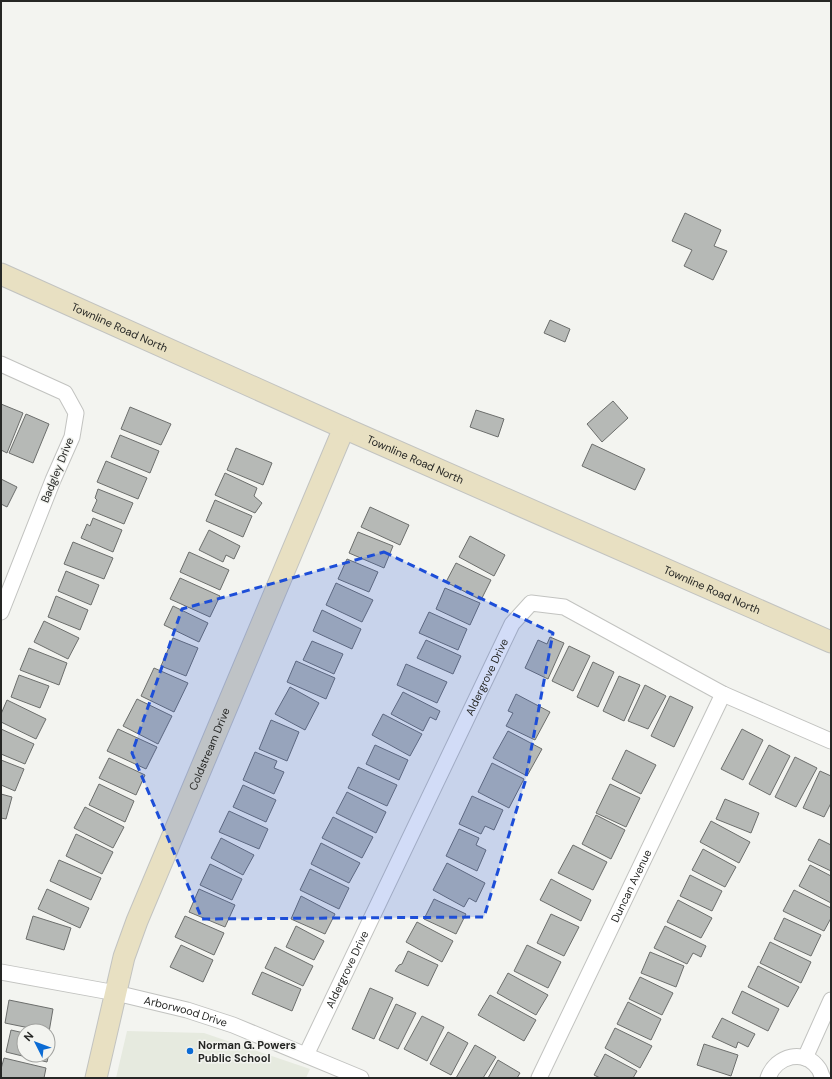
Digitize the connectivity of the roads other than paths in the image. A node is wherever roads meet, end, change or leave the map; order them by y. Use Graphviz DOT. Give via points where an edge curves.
graph roads {
  1 [pos="1,274"];
  2 [pos="1,364"];
  3 [pos="344,428"];
  4 [pos="1,612"];
  5 [pos="831,642"];
  6 [pos="723,694"];
  7 [pos="831,741"];
  8 [pos="1,972"];
  9 [pos="116,993"];
  10 [pos="831,1000"];
  11 [pos="306,1055"];
  12 [pos="805,1058"];
  13 [pos="96,1078"];
  14 [pos="361,1078"];
  15 [pos="540,1078"];
  16 [pos="768,1078"];
  17 [pos="822,1078"];
  1 -- 3 [label="street, Townline Road North"];
  2 -- 4 [label="street, Badgley Drive" via="65,393 76,413 72,437"];
  3 -- 5 [label="street, Townline Road North"];
  3 -- 9 [label="street, Coldstream Drive" via="137,920 124,957"];
  6 -- 7 [label="street, Aldergrove Drive"];
  6 -- 11 [label="street, Aldergrove Drive" via="564,607 531,603 512,624"];
  6 -- 15 [label="street, Duncan Avenue"];
  8 -- 9 [label="street, Arborwood Drive"];
  9 -- 11 [label="street, Arborwood Drive" via="187,1010 233,1025"];
  9 -- 13 [label="street, Coldstream Drive"];
  10 -- 12 [label="street"];
  11 -- 14 [label="street, Arborwood Drive"];
  12 -- 16 [label="street" via="796,1056 779,1062"];
  12 -- 17 [label="street" via="819,1070"];
}
